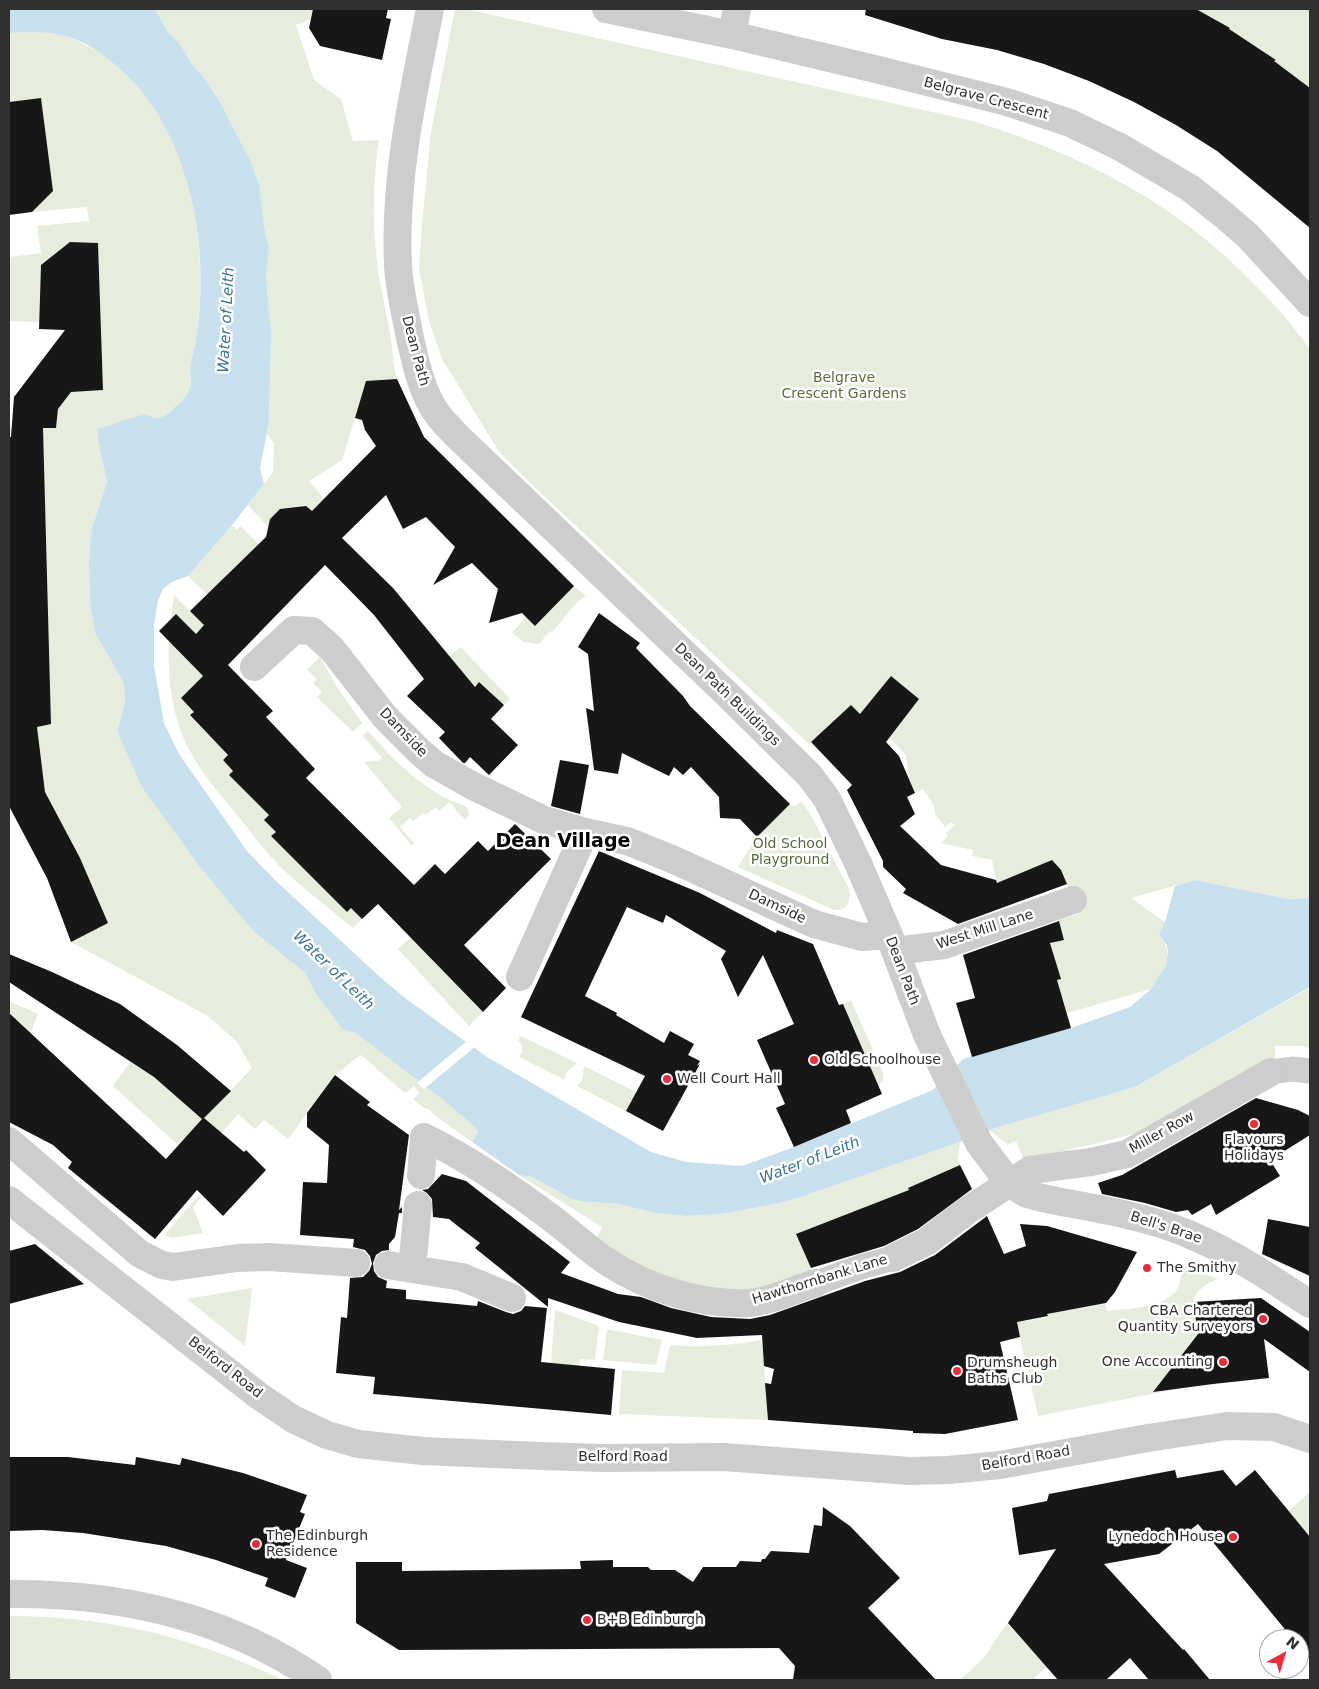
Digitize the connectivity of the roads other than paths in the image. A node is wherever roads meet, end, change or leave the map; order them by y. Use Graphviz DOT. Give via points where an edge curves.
graph roads {
  1 [pos="430,9"];
  2 [pos="606,9"];
  3 [pos="737,9"];
  4 [pos="732,35"];
  5 [pos="1310,303"];
  6 [pos="660,630"];
  7 [pos="254,667"];
  8 [pos="795,760"];
  9 [pos="585,832"];
  10 [pos="1073,900"];
  11 [pos="892,943"];
  12 [pos="520,977"];
  13 [pos="1310,1071"];
  14 [pos="1271,1072"];
  15 [pos="9,1142"];
  16 [pos="421,1175"];
  17 [pos="1009,1184"];
  18 [pos="9,1200"];
  19 [pos="418,1204"];
  20 [pos="893,1258"];
  21 [pos="356,1263"];
  22 [pos="816,1283"];
  23 [pos="512,1298"];
  24 [pos="1310,1304"];
  25 [pos="1310,1439"];
  26 [pos="9,1594"];
  27 [pos="318,1680"];
  1 -- 6 [label="street, Dean Path" via="407,127 398,209 398,266 402,298 428,398 456,435"];
  2 -- 4 [label="street, Belgrave Crescent"];
  3 -- 4 [label="street"];
  4 -- 5 [label="street, Belgrave Crescent" via="1007,102 1095,134 1197,194 1248,236"];
  6 -- 8 [label="street, Dean Path Buildings"];
  7 -- 9 [label="street, Damside" via="294,630 312,631 332,649 386,717 434,764 544,820"];
  8 -- 11 [label="street, Dean Path" via="827,799"];
  9 -- 11 [label="street, Damside" via="627,841 672,859 814,924"];
  9 -- 12 [label="street"];
  10 -- 11 [label="street, West Mill Lane" via="944,945"];
  11 -- 17 [label="street, Dean Path" via="939,1063 985,1154"];
  13 -- 14 [label="street, Miller Row"];
  14 -- 17 [label="street, Miller Row" via="1127,1154 1030,1170"];
  15 -- 21 [label="street" via="140,1254 162,1265 174,1267 270,1256"];
  16 -- 22 [label="street, Hawthornbank Lane" via="424,1137 471,1162 523,1197 617,1267 657,1287 693,1298 718,1303 752,1302"];
  17 -- 20 [label="street, Hawthornbank Lane" via="926,1242"];
  17 -- 24 [label="street, Bell's Brae" via="1027,1194 1150,1220 1192,1235 1239,1258"];
  18 -- 25 [label="street, Belford Road" via="259,1396 293,1419 327,1435 358,1444 443,1452 603,1458 724,1457 948,1470 1227,1426 1274,1427"];
  19 -- 23 [label="street" via="400,1267 462,1277"];
  20 -- 22 [label="street, Hawthornbank Lane"];
  26 -- 27 [label="street" via="90,1597 167,1611 254,1642"];
}
